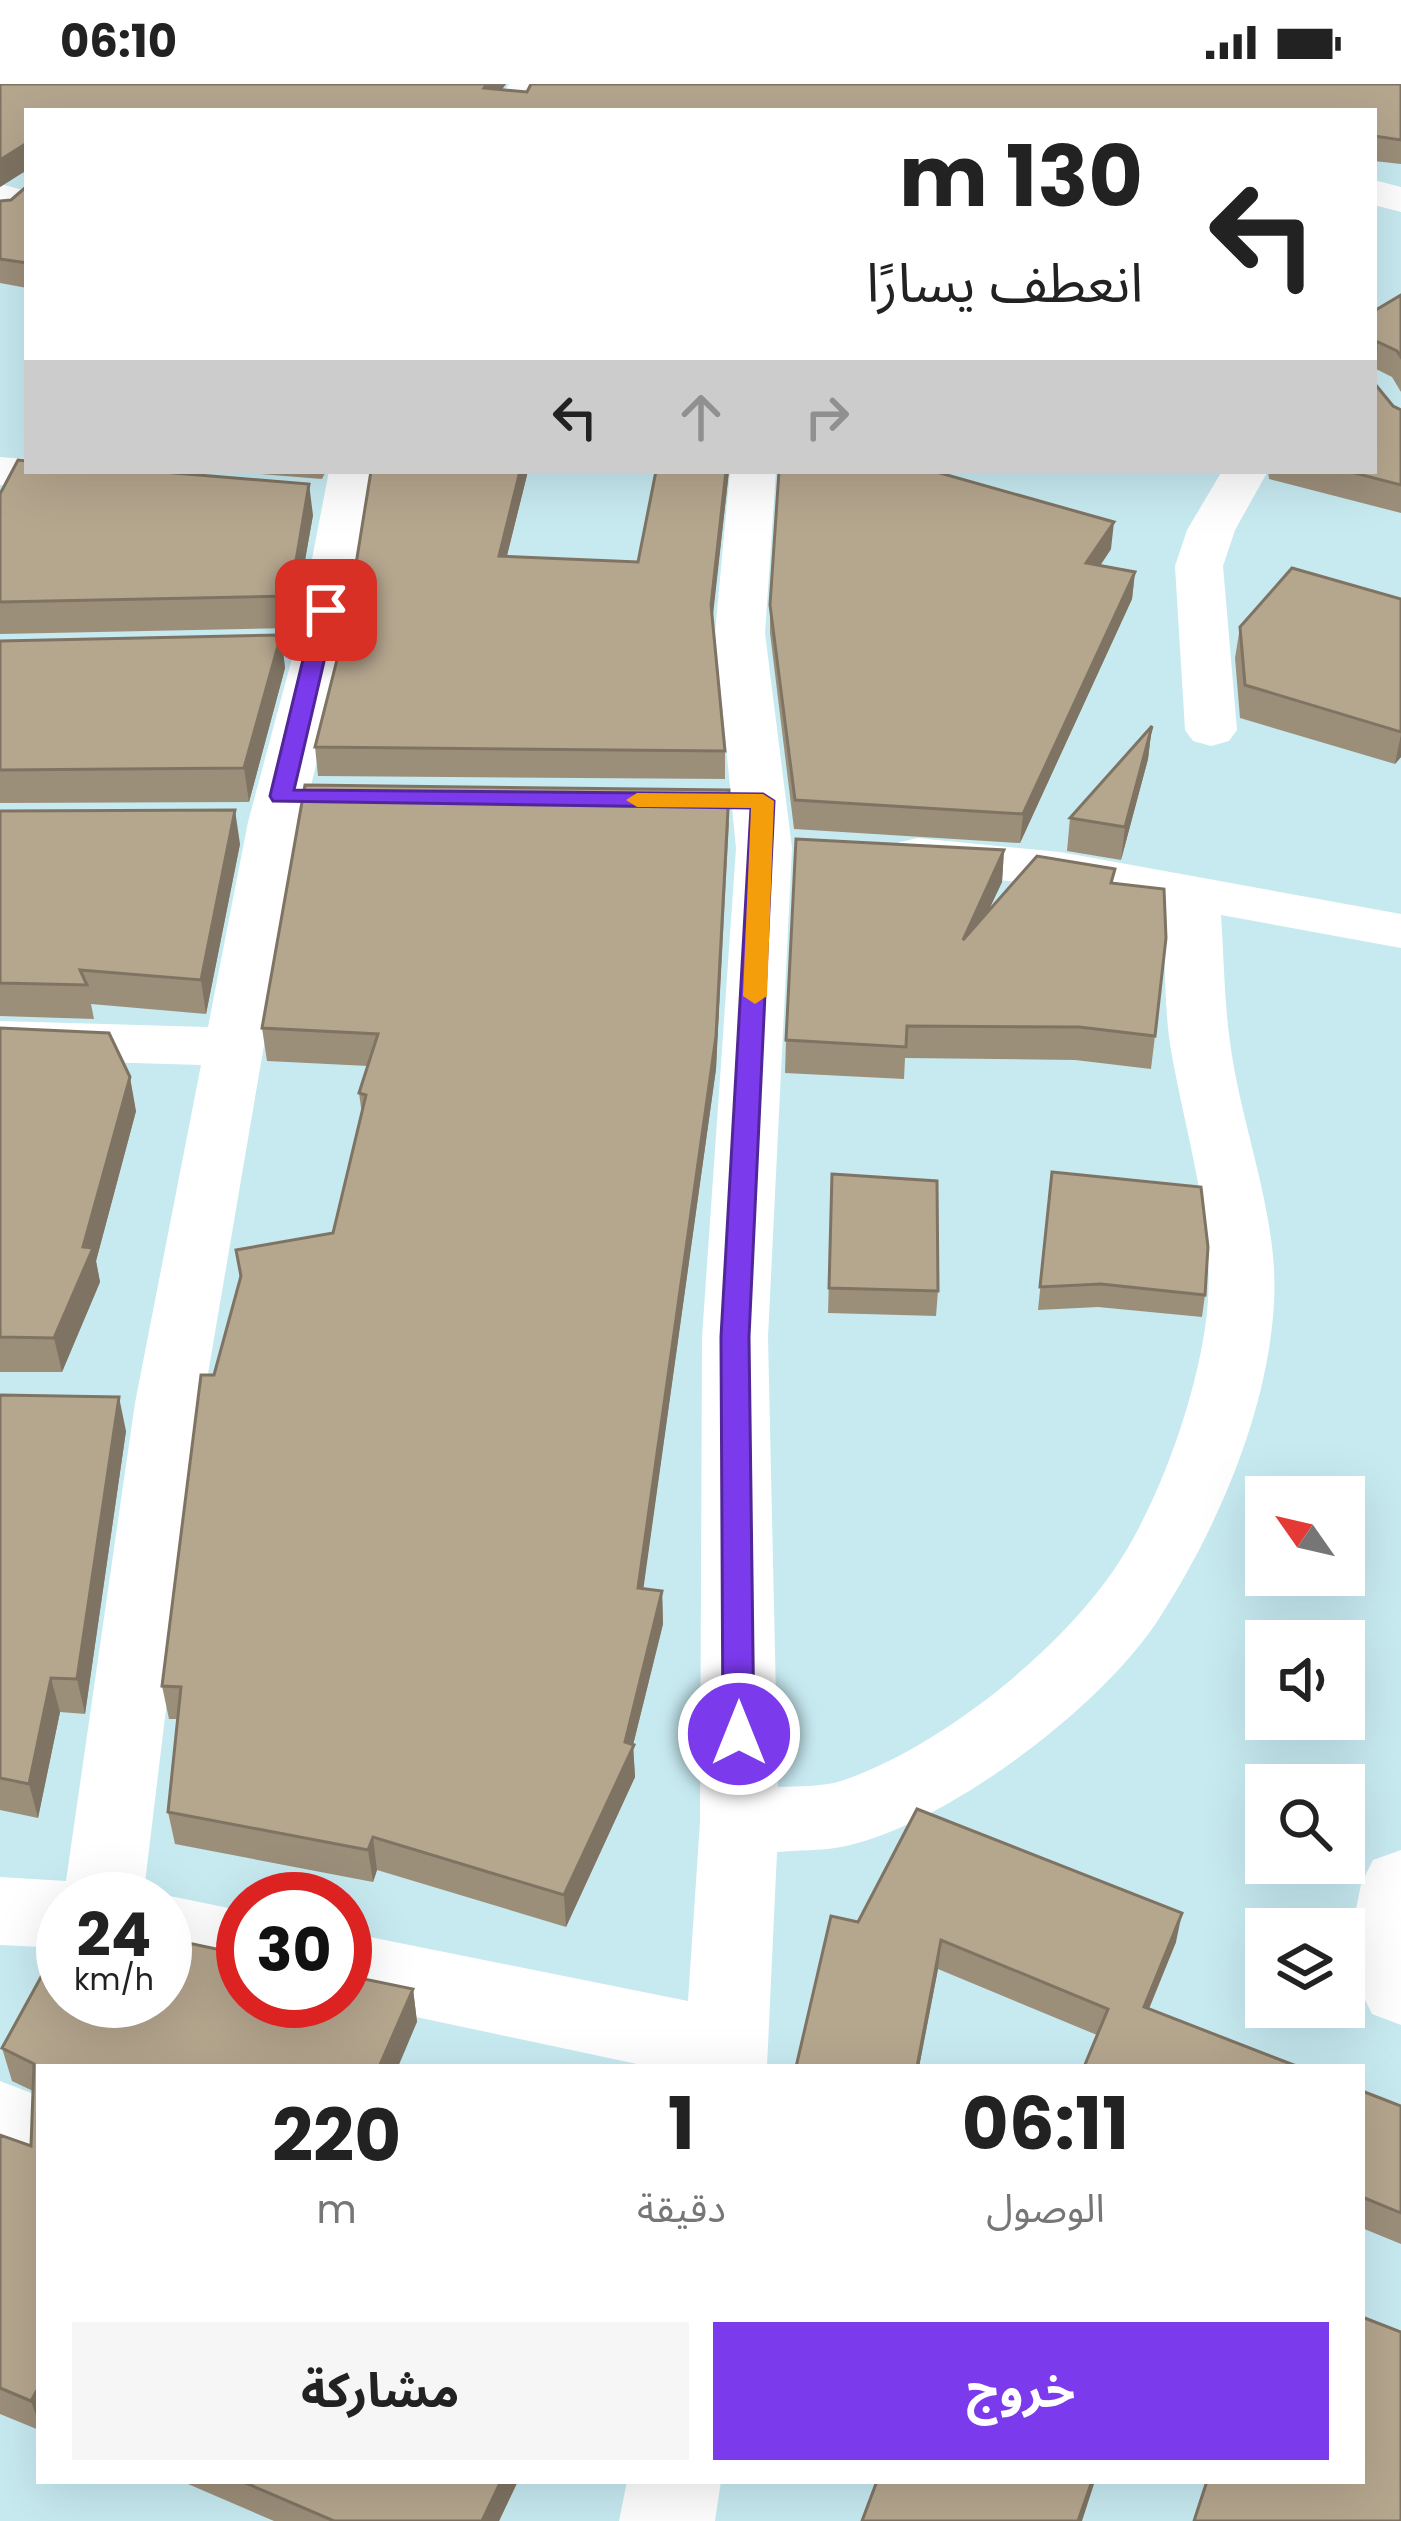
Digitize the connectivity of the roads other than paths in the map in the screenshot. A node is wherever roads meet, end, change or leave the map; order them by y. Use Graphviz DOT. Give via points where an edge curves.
graph roads {
  1 [pos="61,474"];
  2 [pos="753,474"];
  3 [pos="1243,474"];
  4 [pos="138,481"];
  5 [pos="331,488"];
  6 [pos="1211,730"];
  7 [pos="874,853"];
  8 [pos="1191,896"];
  9 [pos="1401,931"];
  10 [pos="0,1040"];
  11 [pos="237,1047"];
  12 [pos="739,1822"];
  13 [pos="106,1872"];
  14 [pos="1401,1884"];
  15 [pos="0,1911"];
  16 [pos="36,1913"];
  17 [pos="372,1973"];
  18 [pos="1401,1989"];
  19 [pos="726,2057"];
  20 [pos="0,2120"];
  21 [pos="36,2134"];
  22 [pos="673,2484"];
  23 [pos="667,2521"];
  1 -- 4 [label="street"];
  2 -- 12 [label="street" via="740,633 763,825 735,1337"];
  3 -- 6 [label="street" via="1199,566"];
  5 -- 11 [label="street" via="297,647"];
  7 -- 8 [label="street" via="985,858"];
  8 -- 9 [label="street"];
  8 -- 12 [label="street" via="1200,1043 1232,1206 1241,1301 1223,1398 1188,1497 1133,1600 1071,1670 940,1774 842,1815"];
  10 -- 11 [label="street"];
  11 -- 13 [label="street" via="137,1403"];
  12 -- 19 [label="street"];
  14 -- 18 [label="street" via="1387,1961"];
  15 -- 16 [label="street"];
  17 -- 19 [label="street"];
  20 -- 21 [label="street"];
  22 -- 23 [label="street"];
}
